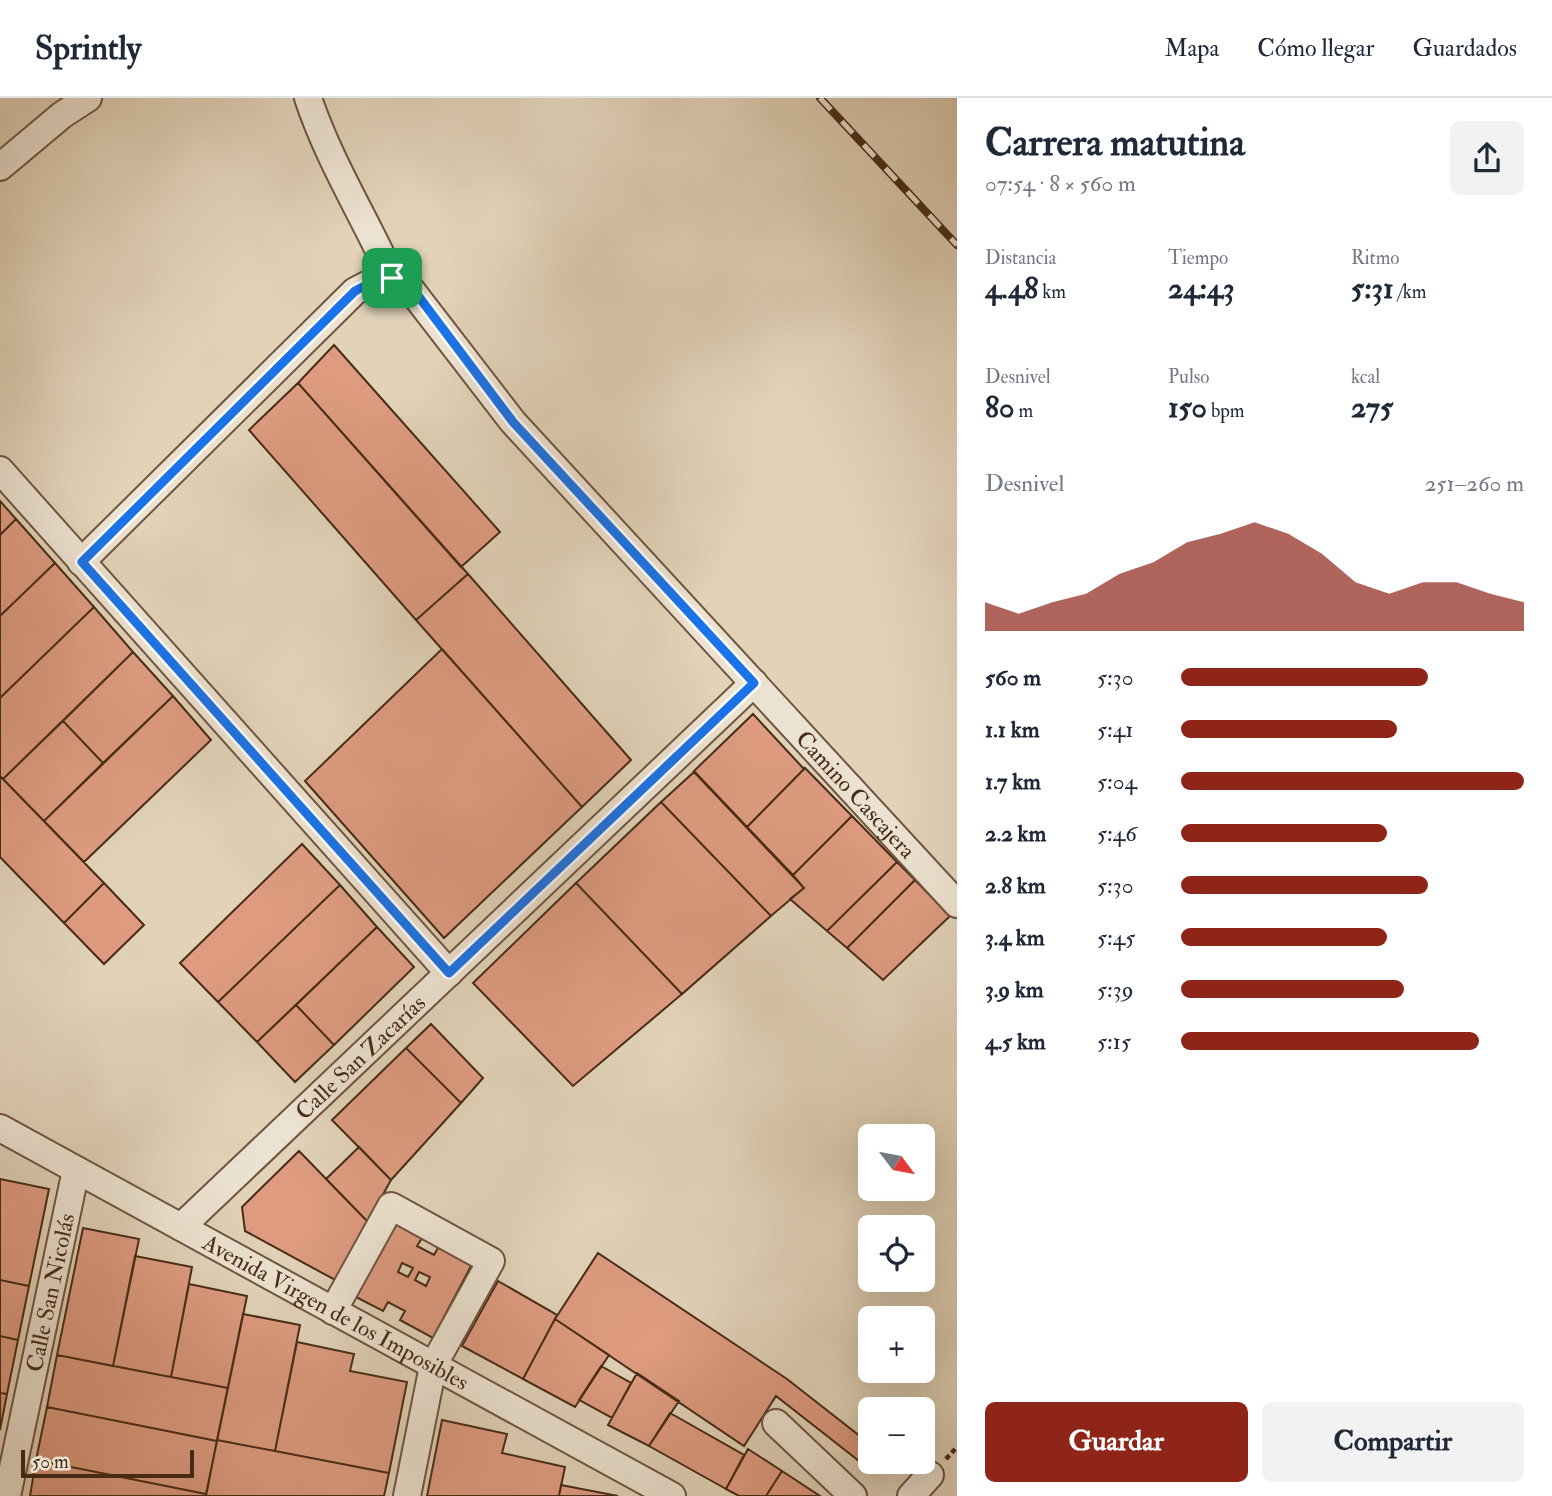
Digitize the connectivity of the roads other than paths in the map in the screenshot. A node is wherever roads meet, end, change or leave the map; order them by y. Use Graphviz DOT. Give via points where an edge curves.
graph roads {
  1 [pos="88,98"];
  2 [pos="308,98"];
  3 [pos="0,167"];
  4 [pos="392,278"];
  5 [pos="0,470"];
  6 [pos="82,562"];
  7 [pos="754,683"];
  8 [pos="957,904"];
  9 [pos="449,973"];
  10 [pos="0,1128"];
  11 [pos="76,1170"];
  12 [pos="181,1227"];
  13 [pos="333,1311"];
  14 [pos="433,1366"];
  15 [pos="776,1423"];
  16 [pos="930,1475"];
  17 [pos="7,1496"];
  18 [pos="407,1496"];
  19 [pos="672,1496"];
  20 [pos="853,1496"];
  21 [pos="911,1496"];
  1 -- 3 [label="street"];
  2 -- 4 [label="street" via="341,179"];
  4 -- 6 [label="street" via="380,278 355,291"];
  4 -- 7 [label="street, Camino Cascajera" via="416,293 513,422"];
  5 -- 6 [label="street"];
  6 -- 9 [label="street"];
  7 -- 8 [label="street, Camino Cascajera"];
  7 -- 9 [label="street, Calle San Zacarías"];
  9 -- 12 [label="street, Calle San Zacarías"];
  10 -- 11 [label="street, Avenida Virgen de los Imposibles"];
  11 -- 12 [label="street, Avenida Virgen de los Imposibles"];
  11 -- 17 [label="street, Calle San Nicolás"];
  12 -- 13 [label="street, Avenida Virgen de los Imposibles"];
  13 -- 14 [label="street, Avenida Virgen de los Imposibles"];
  13 -- 14 [label="street" via="391,1206 491,1261"];
  14 -- 18 [label="street"];
  14 -- 19 [label="street, Avenida Virgen de los Imposibles"];
  15 -- 20 [label="street"];
  16 -- 21 [label="street"];
}
